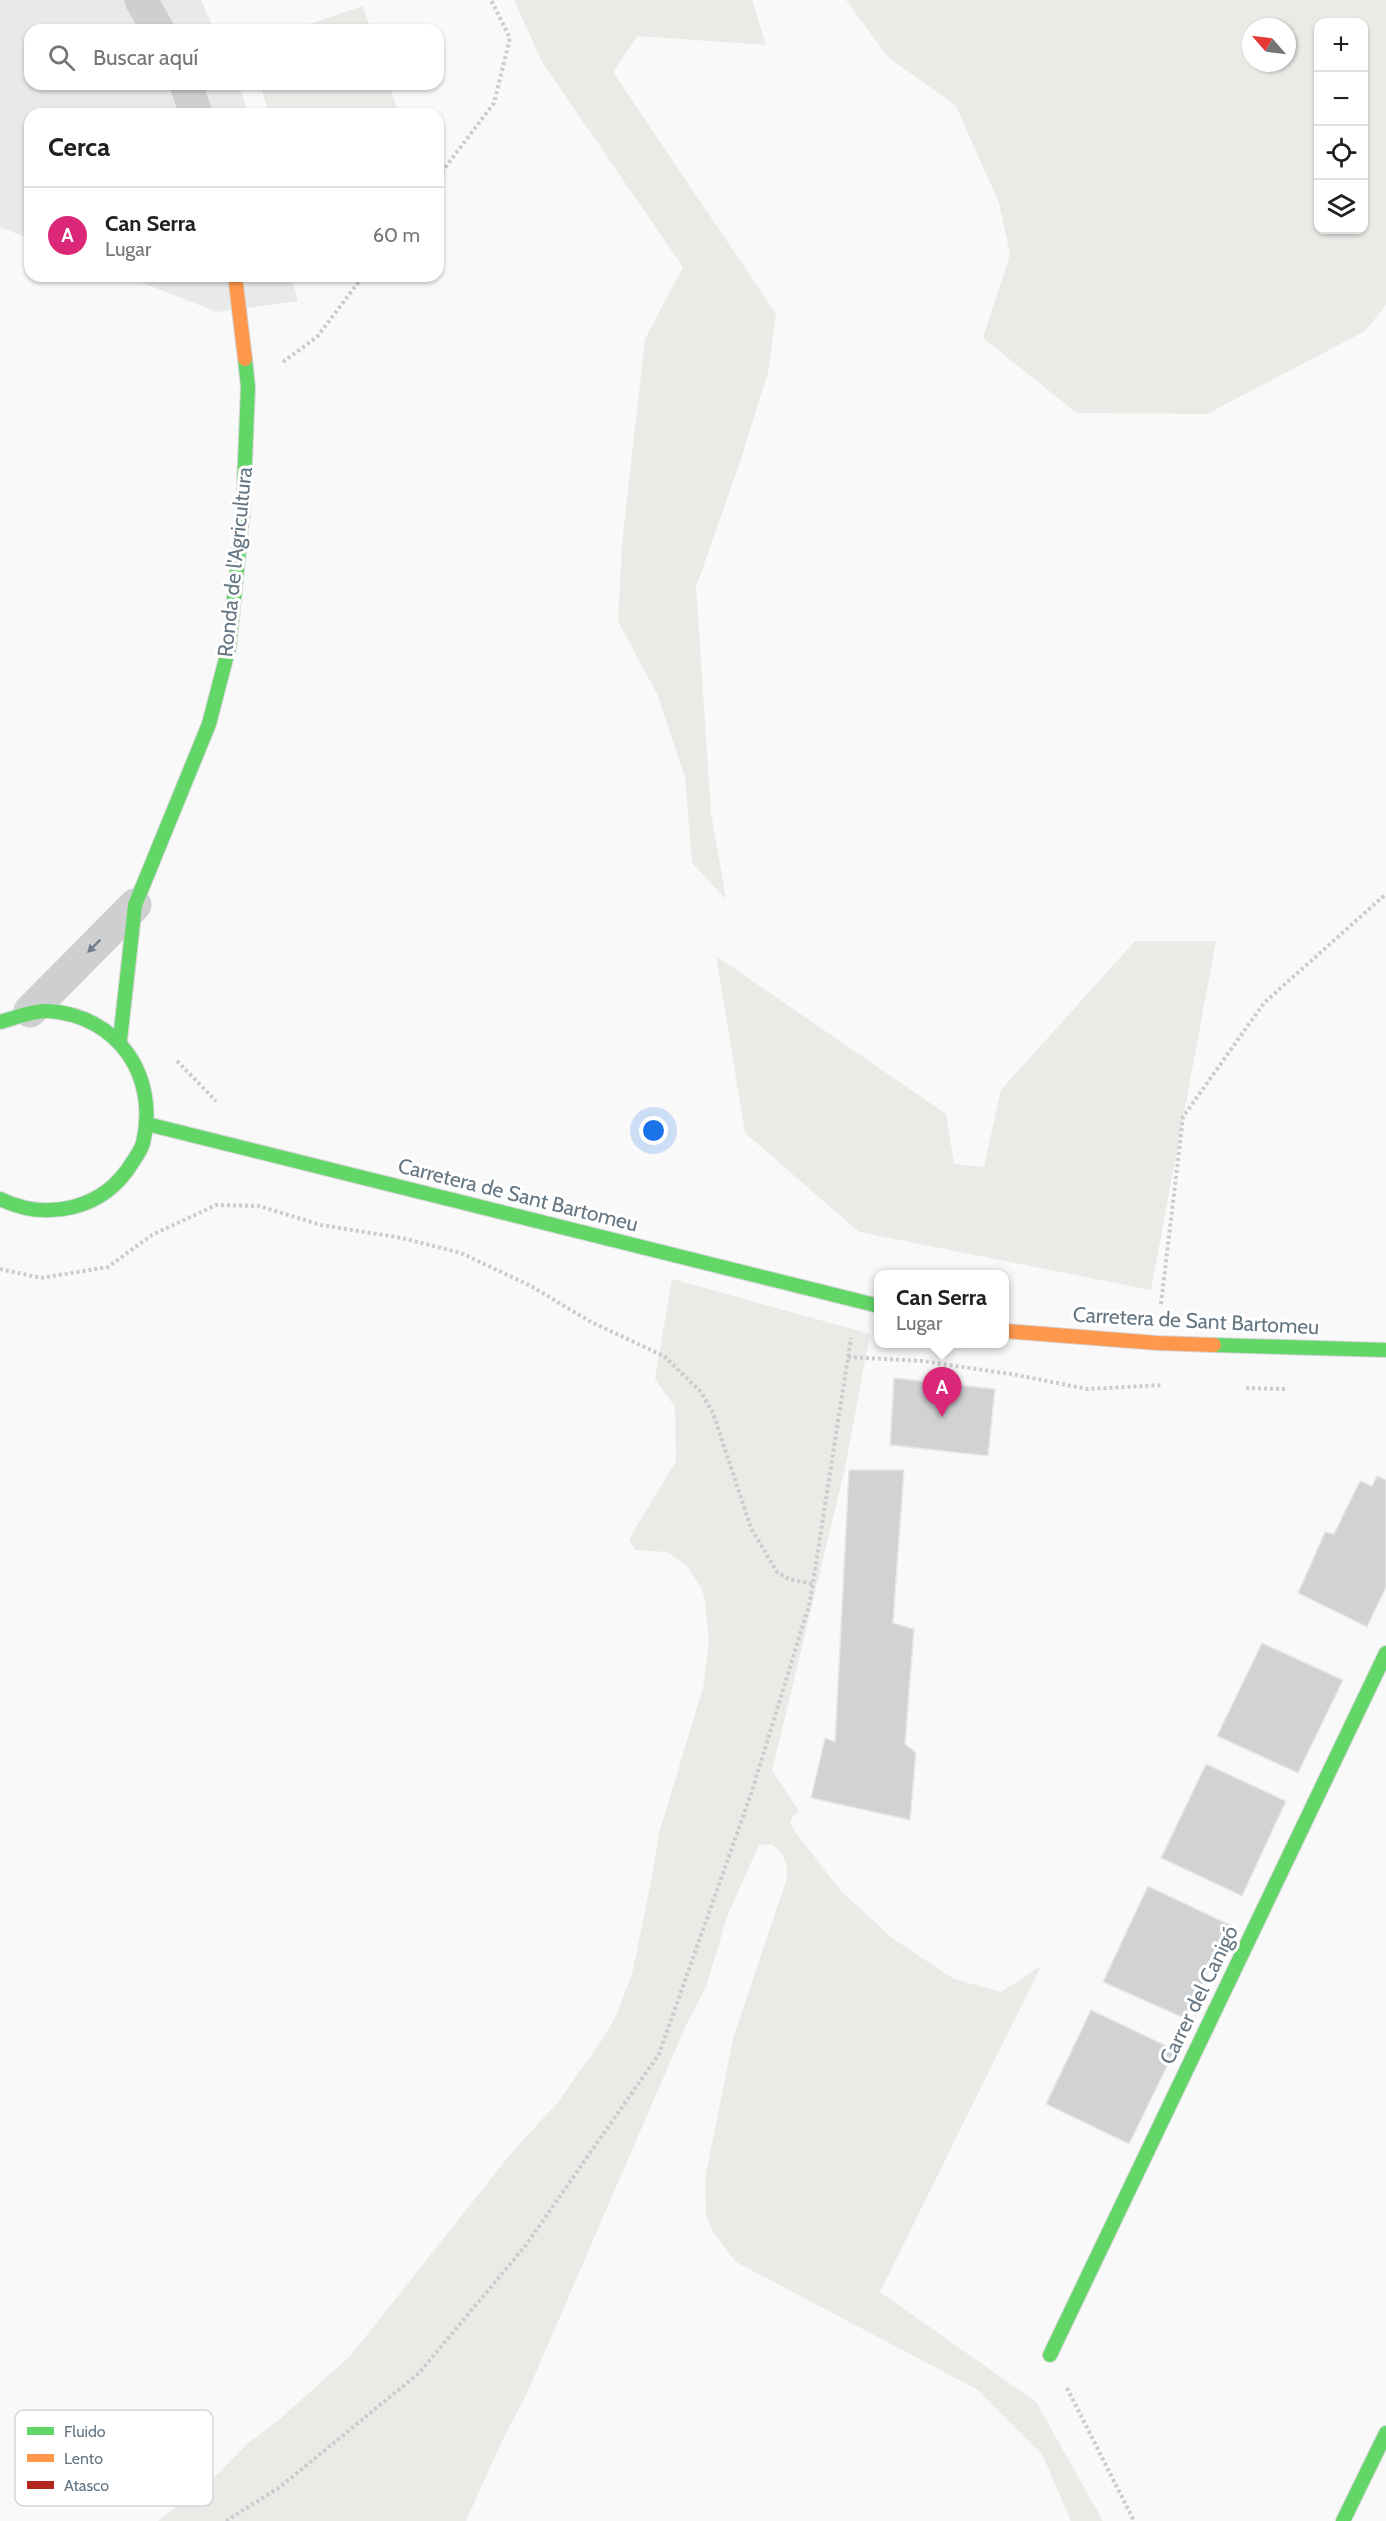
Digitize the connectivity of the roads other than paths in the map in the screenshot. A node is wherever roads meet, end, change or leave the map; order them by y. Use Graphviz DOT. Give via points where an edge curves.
graph roads {
  1 [pos="141,0"];
  2 [pos="155,24"];
  3 [pos="188,90"];
  4 [pos="194,108"];
  5 [pos="236,282"];
  6 [pos="135,905"];
  7 [pos="30,1011"];
  8 [pos="0,1022"];
  9 [pos="120,1040"];
  10 [pos="147,1124"];
  11 [pos="0,1199"];
  12 [pos="874,1305"];
  13 [pos="1009,1331"];
  14 [pos="1386,1350"];
  15 [pos="1386,1653"];
  16 [pos="1050,2355"];
  17 [pos="1386,2433"];
  18 [pos="1343,2521"];
  1 -- 2 [label="street"];
  3 -- 4 [label="street"];
  5 -- 6 [label="street, Ronda de l'Agricultura" via="248,387 243,511 229,648 208,724"];
  6 -- 7 [label="street, Ronda de l'Agricultura, one-way"];
  6 -- 9 [label="street, Ronda de l'Agricultura"];
  7 -- 8 [label="street"];
  7 -- 9 [label="street" via="55,1010 79,1015"];
  9 -- 10 [label="street" via="143,1079"];
  10 -- 11 [label="street" via="130,1168 114,1186 94,1199 72,1208 49,1211 26,1209"];
  10 -- 12 [label="street, Carretera de Sant Bartomeu"];
  13 -- 14 [label="street, Carretera de Sant Bartomeu" via="1157,1343"];
  15 -- 16 [label="street, Carrer del Canigó"];
  17 -- 18 [label="street"];
}
